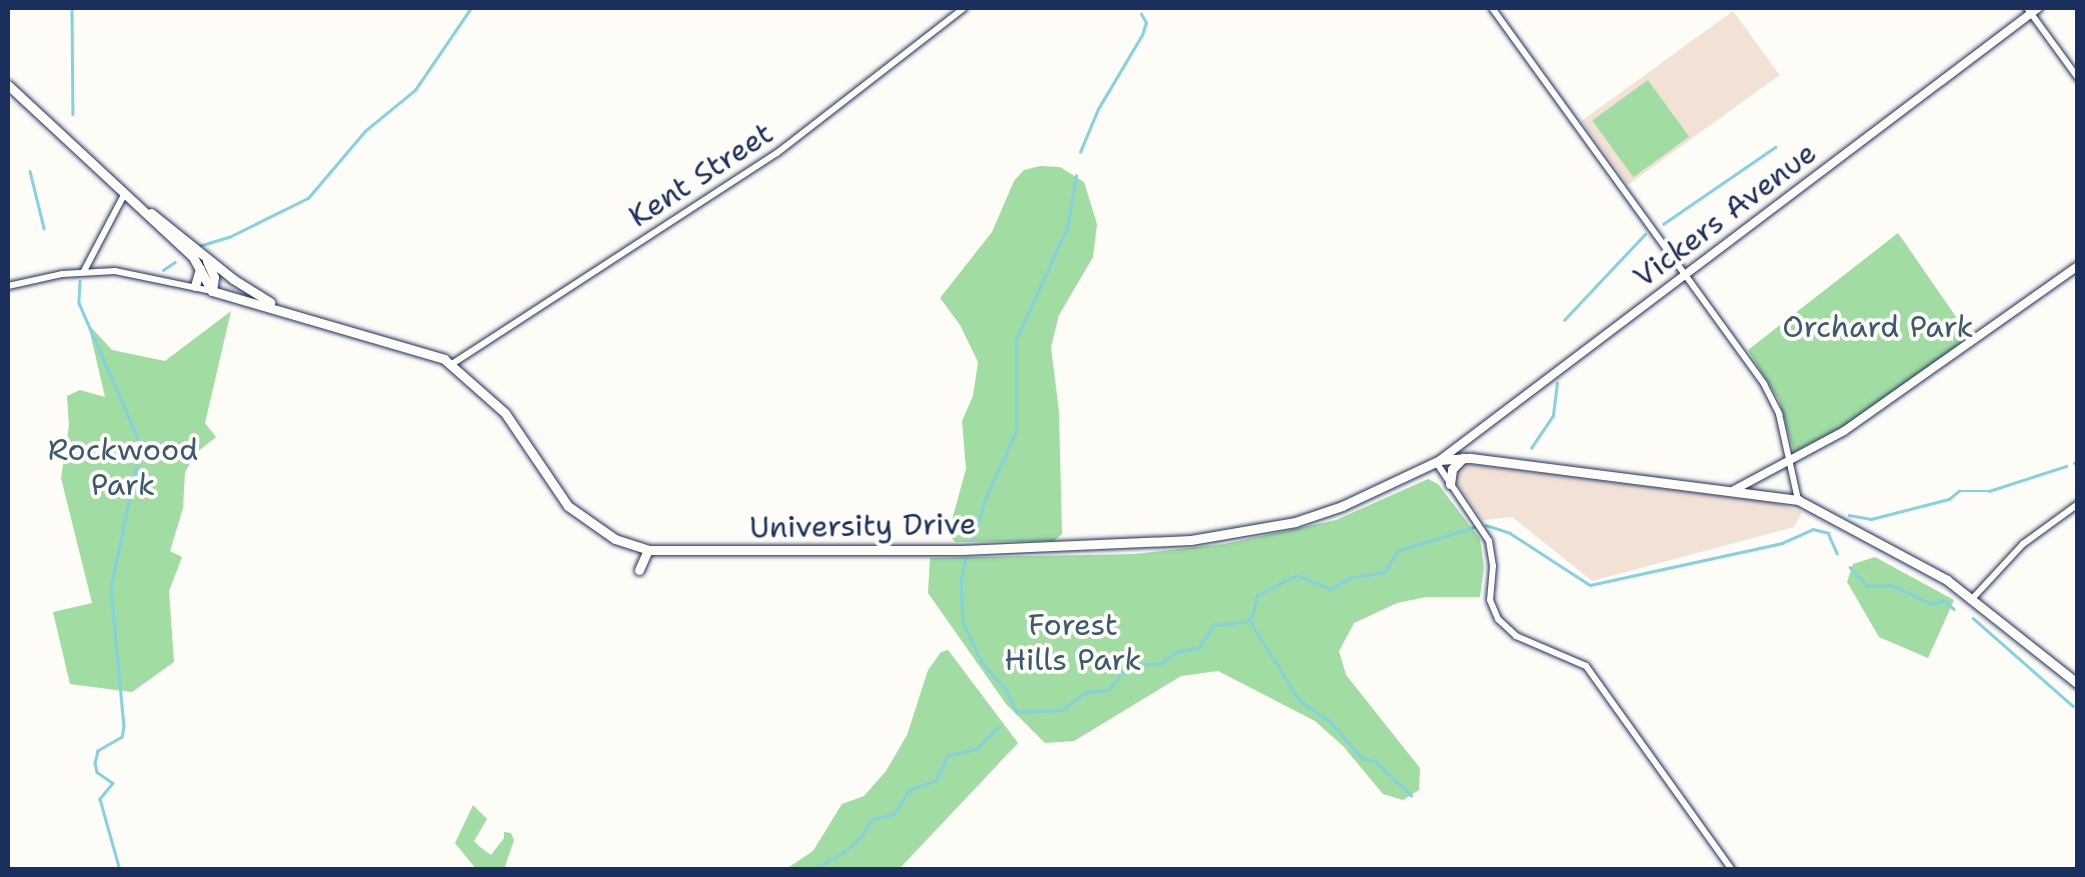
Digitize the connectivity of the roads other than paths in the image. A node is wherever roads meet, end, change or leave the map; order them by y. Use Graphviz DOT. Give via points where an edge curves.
graph roads {
  1 [pos="964,8"];
  2 [pos="1492,8"];
  3 [pos="2032,9"];
  4 [pos="2078,78"];
  5 [pos="8,85"];
  6 [pos="126,192"];
  7 [pos="147,212"];
  8 [pos="204,256"];
  9 [pos="2078,266"];
  10 [pos="200,268"];
  11 [pos="84,271"];
  12 [pos="1685,273"];
  13 [pos="8,286"];
  14 [pos="195,286"];
  15 [pos="212,291"];
  16 [pos="286,311"];
  17 [pos="452,364"];
  18 [pos="1463,458"];
  19 [pos="1790,460"];
  20 [pos="1438,461"];
  21 [pos="1450,484"];
  22 [pos="1734,490"];
  23 [pos="1798,500"];
  24 [pos="2078,504"];
  25 [pos="648,550"];
  26 [pos="639,570"];
  27 [pos="1972,598"];
  28 [pos="2078,684"];
  29 [pos="1732,870"];
  1 -- 17 [label="street, Kent Street" via="778,154"];
  2 -- 12 [label="street"];
  3 -- 4 [label="street"];
  3 -- 12 [label="main road, Vickers Avenue"];
  5 -- 6 [label="main road"];
  6 -- 7 [label="main road"];
  6 -- 11 [label="street"];
  7 -- 8 [label="main road"];
  7 -- 10 [label="main road"];
  8 -- 15 [label="main road" via="214,276"];
  8 -- 16 [label="main road"];
  9 -- 19 [label="main road" via="1844,430"];
  10 -- 14 [label="main road"];
  10 -- 15 [label="main road"];
  11 -- 13 [label="street, University Drive"];
  11 -- 14 [label="street, University Drive"];
  12 -- 19 [label="street" via="1768,391"];
  12 -- 20 [label="main road, Vickers Avenue"];
  14 -- 15 [label="street, University Drive"];
  15 -- 16 [label="main road, University Drive"];
  16 -- 17 [label="main road, University Drive"];
  17 -- 25 [label="main road, University Drive" via="505,413 575,512 620,542"];
  18 -- 20 [label="main road, University Drive"];
  18 -- 21 [label="main road"];
  18 -- 22 [label="main road, University Drive"];
  19 -- 22 [label="main road"];
  19 -- 23 [label="street"];
  20 -- 21 [label="street"];
  20 -- 25 [label="main road, University Drive" via="1324,514 1191,540 1110,547"];
  21 -- 29 [label="street" via="1489,541 1490,600 1498,620 1586,666"];
  22 -- 23 [label="main road, University Drive"];
  23 -- 27 [label="main road, University Drive"];
  24 -- 27 [label="street" via="2021,546"];
  25 -- 26 [label="main road"];
  27 -- 28 [label="main road, University Drive"];
}
